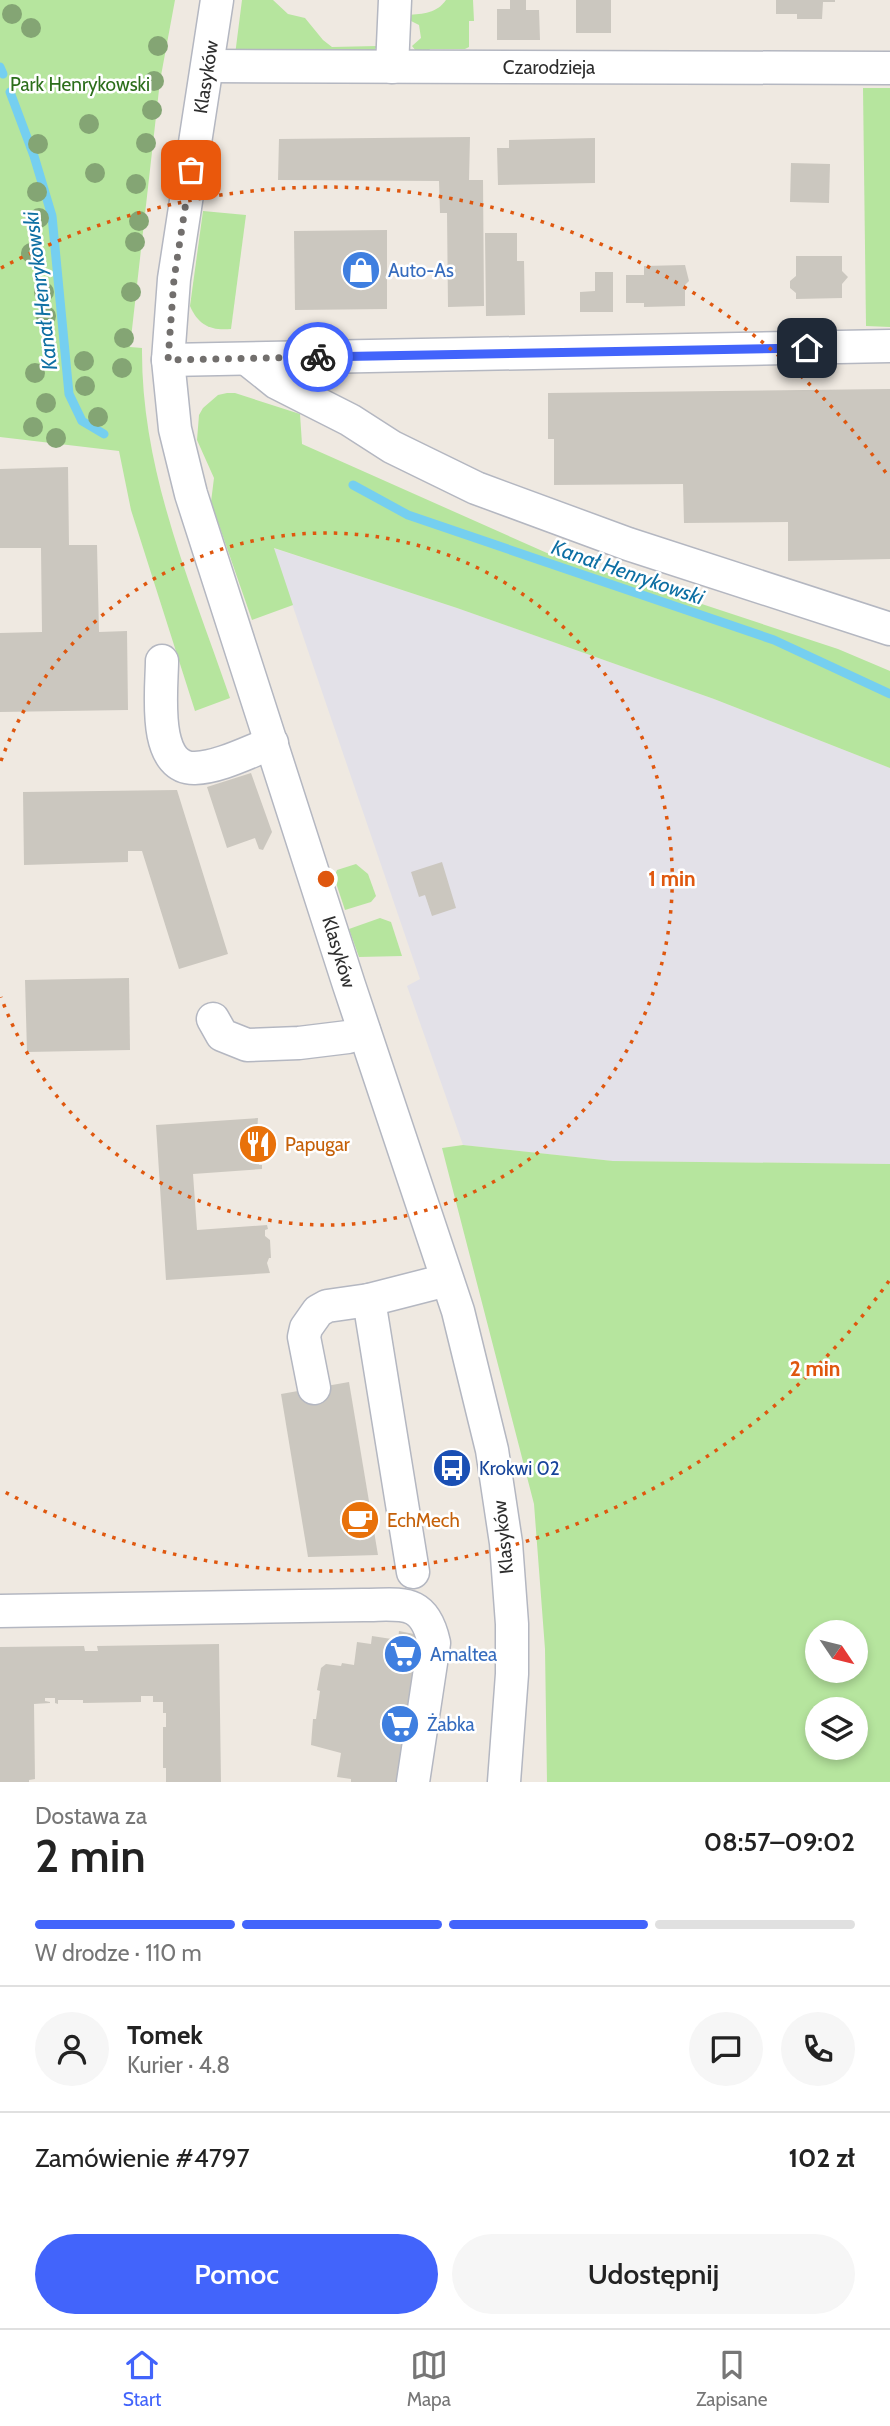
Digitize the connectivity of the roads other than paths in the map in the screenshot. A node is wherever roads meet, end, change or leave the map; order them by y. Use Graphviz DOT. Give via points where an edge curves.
graph roads {
  1 [pos="217,0"];
  2 [pos="388,1"];
  3 [pos="208,66"];
  4 [pos="392,67"];
  5 [pos="890,68"];
  6 [pos="890,346"];
  7 [pos="247,359"];
  8 [pos="168,360"];
  9 [pos="890,629"];
  10 [pos="162,661"];
  11 [pos="272,743"];
  12 [pos="213,1019"];
  13 [pos="364,1031"];
  14 [pos="447,1280"];
  15 [pos="369,1300"];
  16 [pos="314,1388"];
  17 [pos="413,1573"];
  18 [pos="0,1611"];
  19 [pos="413,1782"];
  20 [pos="504,1782"];
  1 -- 3 [label="street, Klasyków"];
  2 -- 4 [label="street"];
  3 -- 4 [label="street, Czarodzieja"];
  3 -- 8 [label="street, Klasyków" via="174,279"];
  4 -- 5 [label="street, Czarodzieja"];
  6 -- 7 [label="street"];
  7 -- 8 [label="street"];
  7 -- 9 [label="street" via="277,383 476,488 628,544"];
  8 -- 11 [label="street, Klasyków" via="175,429 191,494"];
  10 -- 11 [label="street" via="162,734 167,752 181,764 194,768 212,764"];
  11 -- 13 [label="street, Klasyków"];
  12 -- 13 [label="street" via="222,1035 247,1045 299,1043"];
  13 -- 14 [label="street, Klasyków"];
  14 -- 15 [label="street"];
  14 -- 20 [label="street, Klasyków" via="492,1450 506,1543 512,1661"];
  15 -- 16 [label="street" via="327,1306 310,1319 304,1338"];
  15 -- 17 [label="street"];
  18 -- 19 [label="street" via="404,1605 420,1611 430,1625 434,1643"];
}
